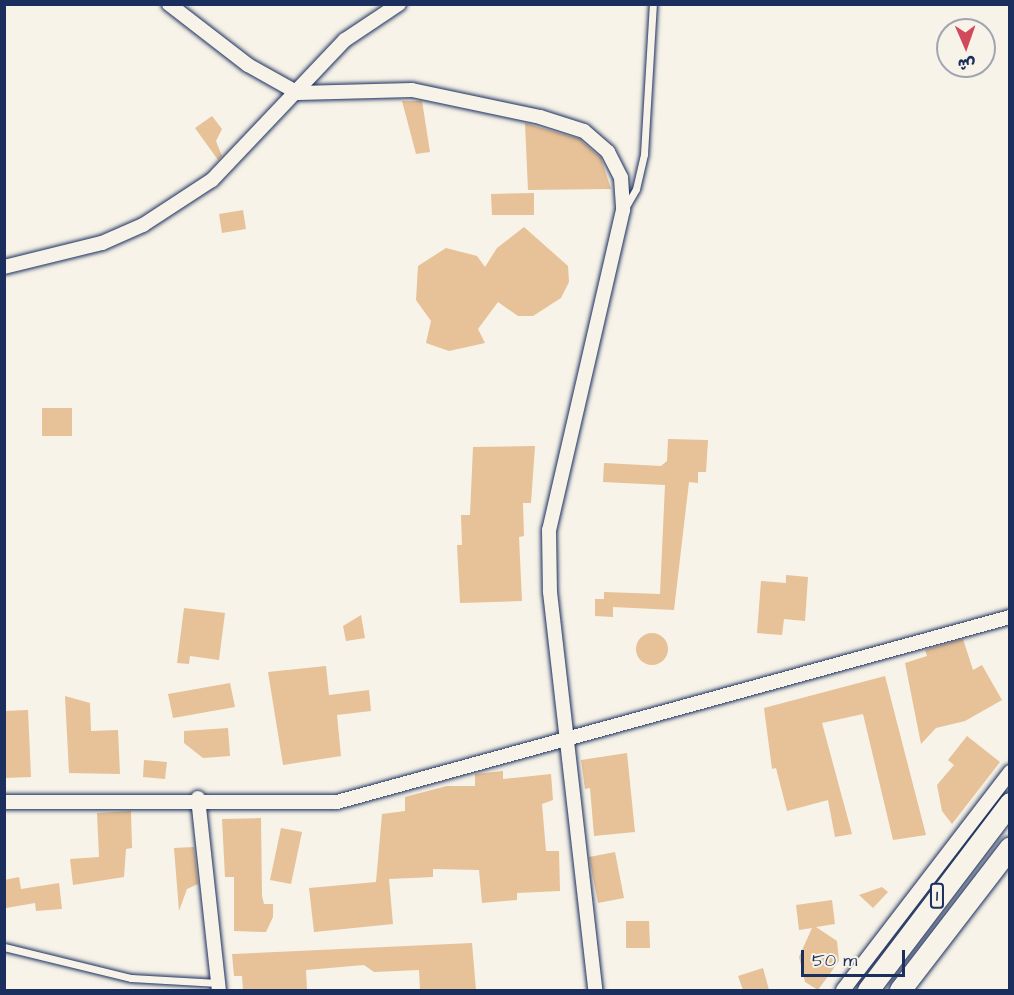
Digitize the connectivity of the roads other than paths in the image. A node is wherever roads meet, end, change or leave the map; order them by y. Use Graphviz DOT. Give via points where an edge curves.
graph roads {
  1 [pos="169,4"];
  2 [pos="399,4"];
  3 [pos="654,4"];
  4 [pos="298,93"];
  5 [pos="624,210"];
  6 [pos="4,267"];
  7 [pos="1010,617"];
  8 [pos="567,739"];
  9 [pos="1010,772"];
  10 [pos="198,798"];
  11 [pos="4,802"];
  12 [pos="1010,803"];
  13 [pos="1010,847"];
  14 [pos="4,947"];
  15 [pos="219,987"];
  16 [pos="596,990"];
  17 [pos="843,990"];
  18 [pos="868,990"];
  19 [pos="900,990"];
  1 -- 4 [label="street" via="248,65"];
  2 -- 4 [label="street" via="345,40"];
  3 -- 5 [label="lane" via="644,154 636,189"];
  4 -- 5 [label="street" via="412,90 584,131 612,161 621,178"];
  4 -- 6 [label="street" via="213,180 143,225 102,243"];
  5 -- 8 [label="street" via="549,530 549,592"];
  7 -- 8 [label="street"];
  8 -- 10 [label="street" via="337,802"];
  8 -- 16 [label="street"];
  9 -- 17 [label="street"];
  10 -- 11 [label="street"];
  10 -- 15 [label="street"];
  12 -- 18 [label="main road, 1"];
  13 -- 19 [label="main road, 1"];
  14 -- 15 [label="lane" via="131,978"];
}
